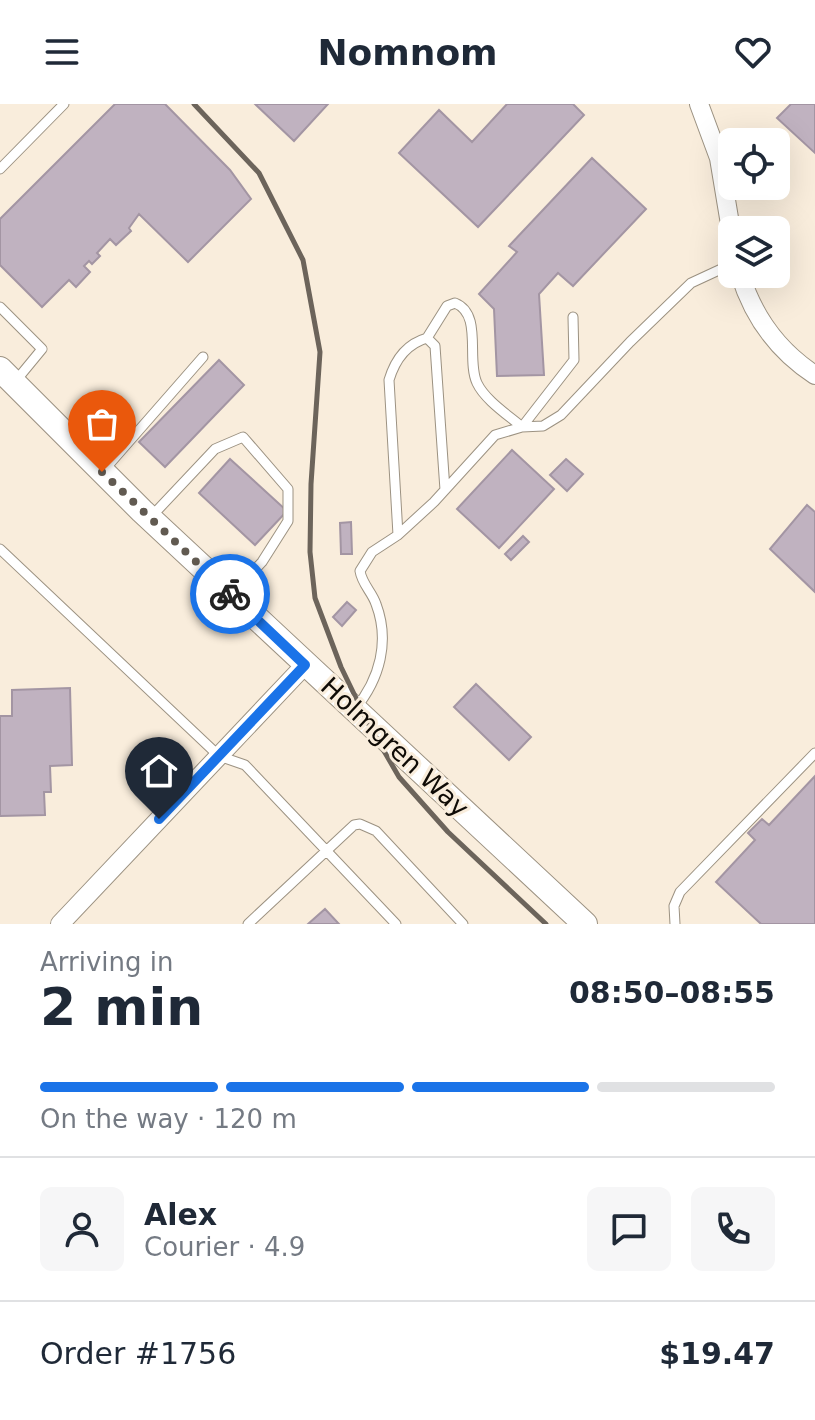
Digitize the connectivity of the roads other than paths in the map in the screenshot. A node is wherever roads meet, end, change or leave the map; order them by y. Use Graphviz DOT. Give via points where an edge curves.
graph roads {
  1 [pos="64,104"];
  2 [pos="699,104"];
  3 [pos="0,169"];
  4 [pos="729,216"];
  5 [pos="718,270"];
  6 [pos="745,288"];
  7 [pos="0,307"];
  8 [pos="573,317"];
  9 [pos="427,338"];
  10 [pos="203,357"];
  11 [pos="815,375"];
  12 [pos="6,379"];
  13 [pos="522,427"];
  14 [pos="102,472"];
  15 [pos="445,490"];
  16 [pos="150,518"];
  17 [pos="398,535"];
  18 [pos="0,549"];
  19 [pos="231,595"];
  20 [pos="305,665"];
  21 [pos="354,710"];
  22 [pos="815,753"];
  23 [pos="219,756"];
  24 [pos="326,851"];
  25 [pos="60,924"];
  26 [pos="248,924"];
  27 [pos="396,924"];
  28 [pos="463,924"];
  29 [pos="585,924"];
  30 [pos="675,924"];
  1 -- 3 [label="lane"];
  2 -- 4 [label="street" via="719,158"];
  5 -- 13 [label="lane" via="691,283 561,415 543,426"];
  6 -- 11 [label="street" via="764,327"];
  7 -- 12 [label="lane" via="42,349"];
  8 -- 13 [label="lane" via="574,360"];
  9 -- 13 [label="lane" via="447,306 463,306 478,386"];
  9 -- 15 [label="lane" via="435,346"];
  9 -- 17 [label="lane" via="415,341 395,362 389,380"];
  10 -- 14 [label="lane"];
  12 -- 14 [label="street, Holmgren Way"];
  13 -- 15 [label="lane" via="495,435"];
  14 -- 16 [label="street, Holmgren Way"];
  15 -- 17 [label="lane"];
  16 -- 19 [label="street, Holmgren Way"];
  16 -- 19 [label="lane" via="215,449 243,437 288,489 288,521 262,562"];
  17 -- 21 [label="lane" via="372,552 360,571 384,631 373,686"];
  18 -- 23 [label="lane"];
  19 -- 20 [label="street, Holmgren Way"];
  20 -- 21 [label="street, Holmgren Way"];
  20 -- 23 [label="street"];
  21 -- 29 [label="street, Holmgren Way"];
  22 -- 30 [label="lane" via="680,892"];
  23 -- 24 [label="lane" via="245,765"];
  23 -- 25 [label="street"];
  24 -- 26 [label="lane"];
  24 -- 27 [label="lane"];
  24 -- 28 [label="lane" via="354,825 371,827"];
}
